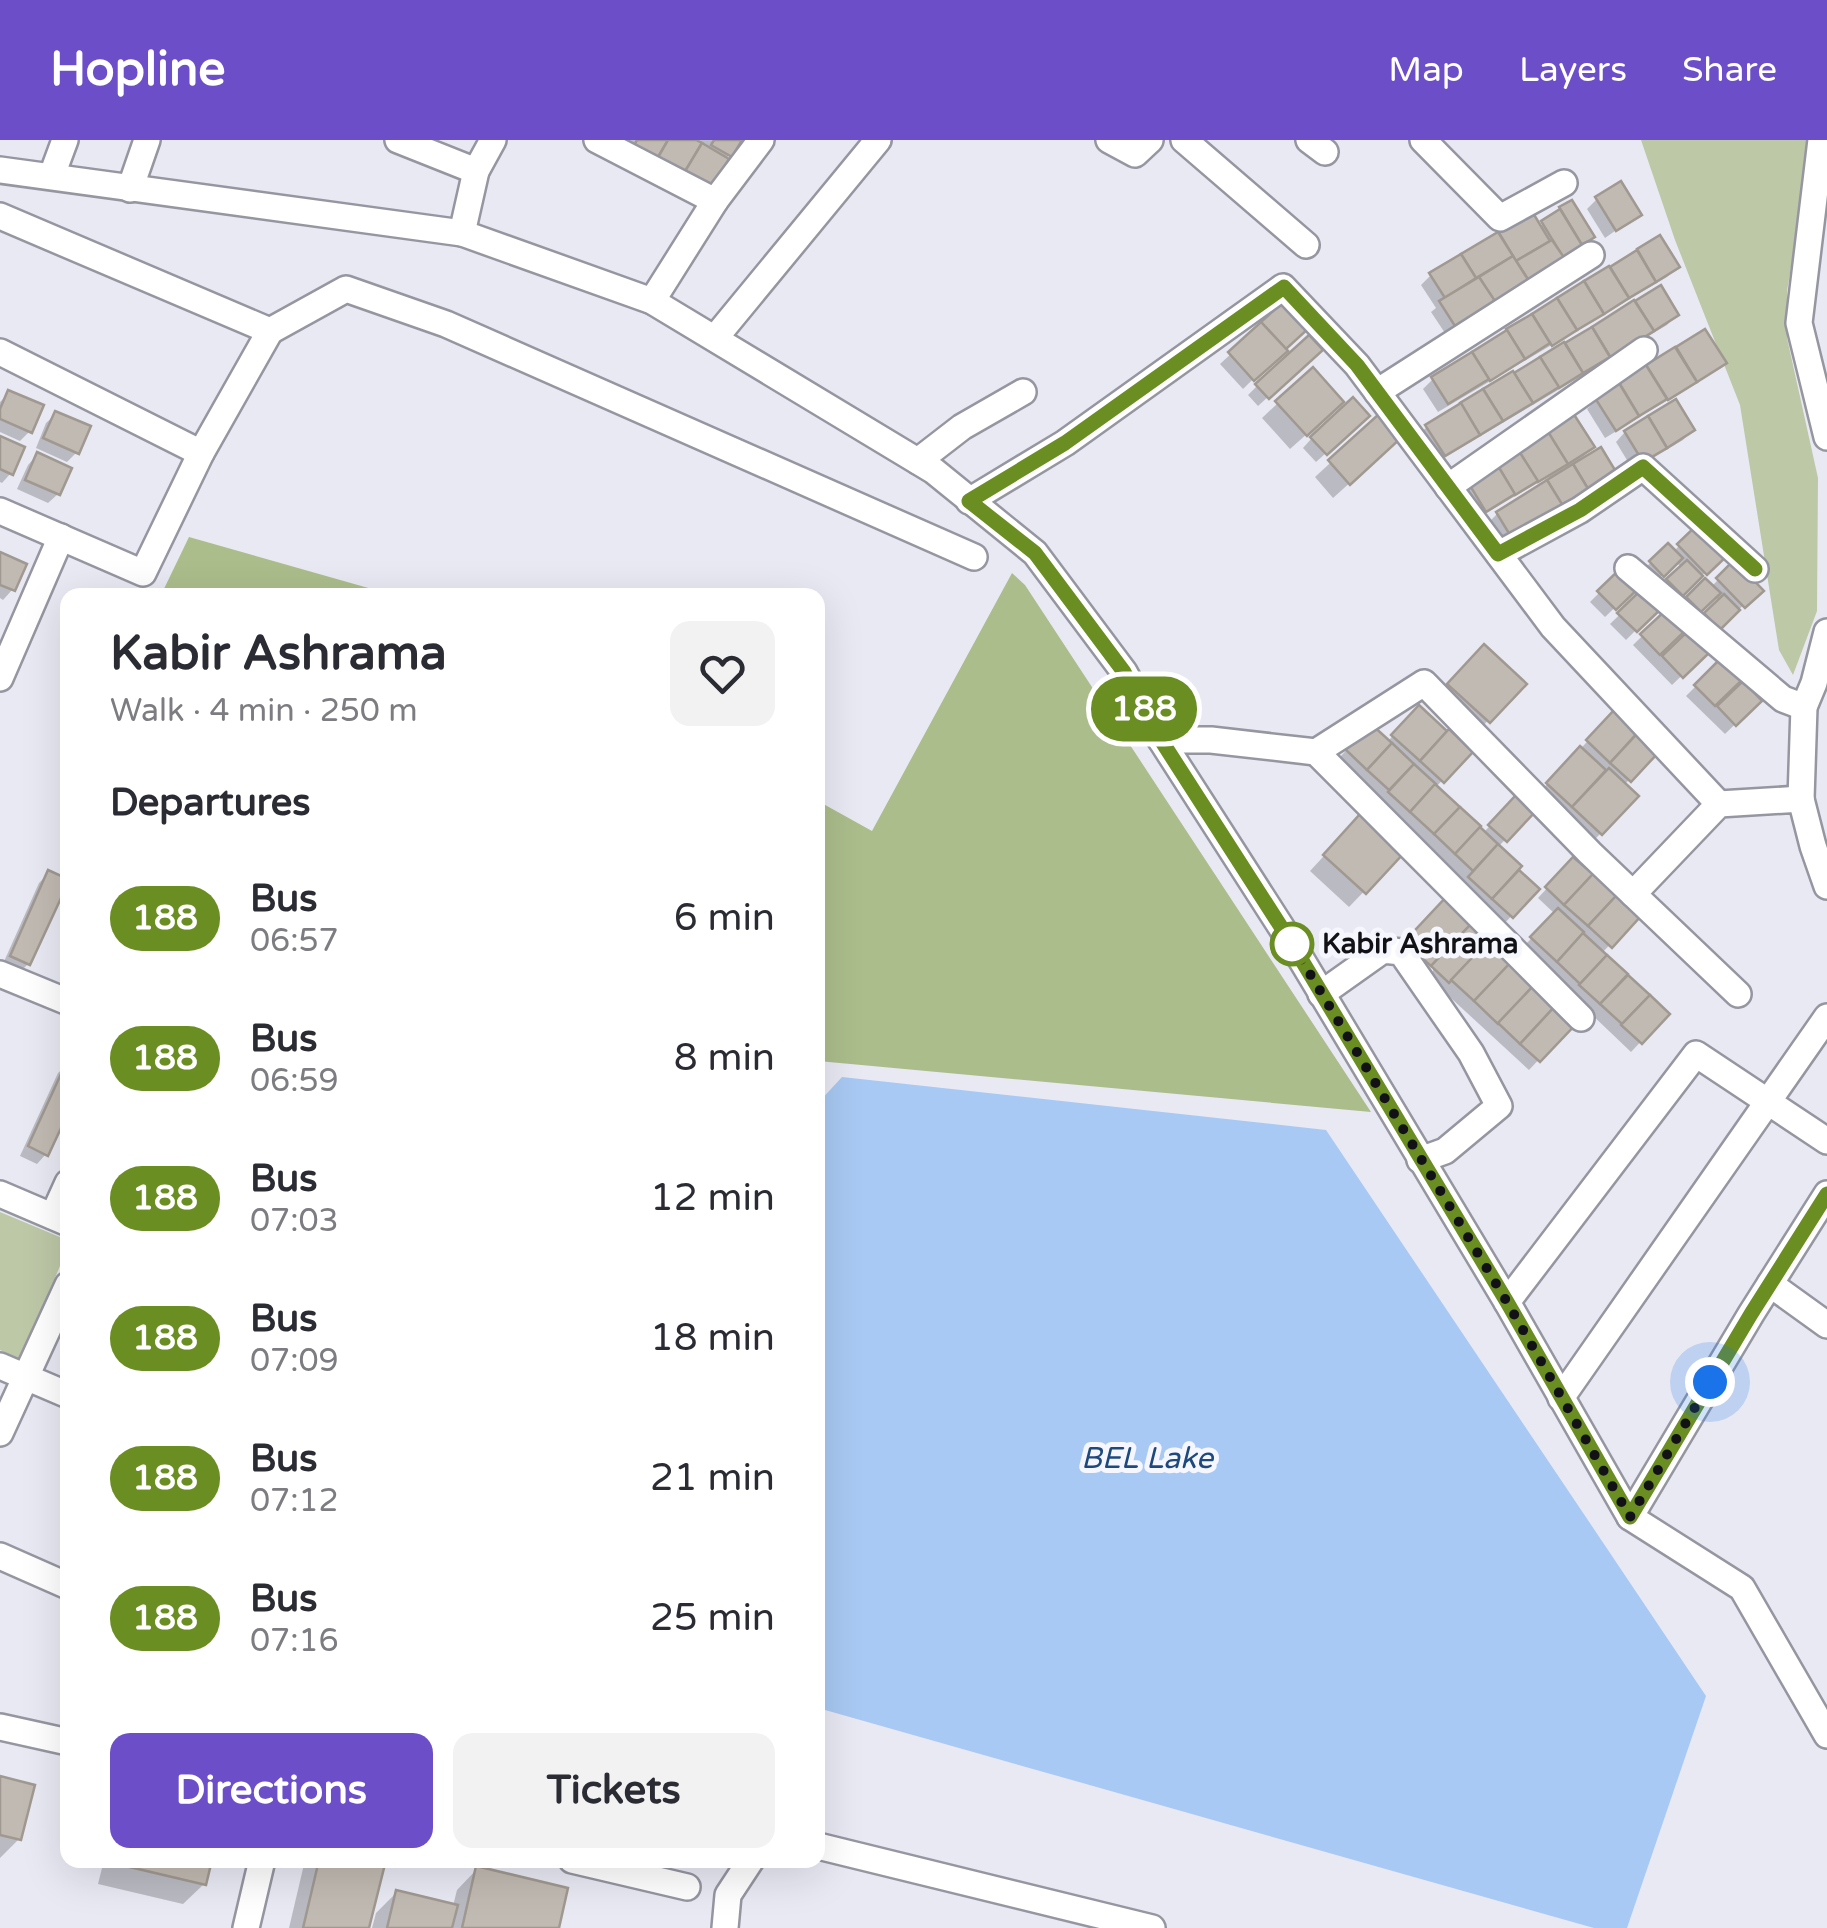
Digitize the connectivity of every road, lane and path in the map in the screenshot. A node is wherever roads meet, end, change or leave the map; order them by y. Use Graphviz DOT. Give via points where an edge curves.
graph roads {
  1 [pos="65,140"];
  2 [pos="147,140"];
  3 [pos="398,140"];
  4 [pos="494,140"];
  5 [pos="598,140"];
  6 [pos="761,140"];
  7 [pos="878,140"];
  8 [pos="1109,140"];
  9 [pos="1150,140"];
  10 [pos="1184,140"];
  11 [pos="1424,140"];
  12 [pos="1821,140"];
  13 [pos="0,170"];
  14 [pos="476,171"];
  15 [pos="52,175"];
  16 [pos="1564,183"];
  17 [pos="130,189"];
  18 [pos="714,200"];
  19 [pos="0,216"];
  20 [pos="462,233"];
  21 [pos="1306,245"];
  22 [pos="1590,255"];
  23 [pos="652,302"];
  24 [pos="270,331"];
  25 [pos="715,338"];
  26 [pos="1644,350"];
  27 [pos="0,352"];
  28 [pos="1023,392"];
  29 [pos="1377,392"];
  30 [pos="1827,437"];
  31 [pos="202,453"];
  32 [pos="918,461"];
  33 [pos="1448,486"];
  34 [pos="969,501"];
  35 [pos="0,511"];
  36 [pos="60,537"];
  37 [pos="1498,554"];
  38 [pos="974,556"];
  39 [pos="1628,568"];
  40 [pos="1755,569"];
  41 [pos="1827,632"];
  42 [pos="0,678"];
  43 [pos="1804,706"];
  44 [pos="1161,740"];
  45 [pos="1316,752"];
  46 [pos="1801,800"];
  47 [pos="1718,804"];
  48 [pos="1827,886"];
  49 [pos="1632,894"];
  50 [pos="0,974"];
  51 [pos="1321,994"];
  52 [pos="1738,994"];
  53 [pos="60,999"];
  54 [pos="1827,1017"];
  55 [pos="1581,1018"];
  56 [pos="1770,1100"];
  57 [pos="1827,1142"];
  58 [pos="1420,1160"];
  59 [pos="0,1194"];
  60 [pos="1827,1194"];
  61 [pos="60,1220"];
  62 [pos="1770,1284"];
  63 [pos="1507,1302"];
  64 [pos="60,1303"];
  65 [pos="1827,1326"];
  66 [pos="0,1366"];
  67 [pos="27,1377"];
  68 [pos="60,1391"];
  69 [pos="1560,1398"];
  70 [pos="0,1433"];
  71 [pos="1630,1517"];
  72 [pos="0,1556"];
  73 [pos="60,1582"];
  74 [pos="0,1726"];
  75 [pos="1827,1736"];
  76 [pos="60,1740"];
  77 [pos="825,1848"];
  78 [pos="260,1868"];
  79 [pos="607,1868"];
  80 [pos="746,1868"];
  81 [pos="687,1886"];
  82 [pos="246,1928"];
  83 [pos="726,1928"];
  84 [pos="1152,1928"];
  1 -- 15 [label="street"];
  2 -- 17 [label="street"];
  3 -- 14 [label="street"];
  4 -- 14 [label="street"];
  5 -- 18 [label="street"];
  6 -- 18 [label="street"];
  7 -- 25 [label="street"];
  8 -- 9 [label="street" via="1135,154"];
  10 -- 21 [label="street"];
  11 -- 16 [label="street" via="1500,218"];
  12 -- 30 [label="street" via="1798,323"];
  13 -- 15 [label="street"];
  14 -- 20 [label="street"];
  15 -- 17 [label="street"];
  17 -- 20 [label="street"];
  18 -- 23 [label="street"];
  19 -- 24 [label="street"];
  20 -- 23 [label="street"];
  22 -- 29 [label="street"];
  23 -- 25 [label="street"];
  24 -- 31 [label="street"];
  24 -- 38 [label="street" via="346,289 446,324"];
  25 -- 32 [label="street"];
  26 -- 33 [label="street"];
  27 -- 31 [label="street"];
  28 -- 32 [label="street"];
  29 -- 33 [label="street"];
  29 -- 34 [label="street" via="1284,287 1065,443"];
  31 -- 36 [label="street" via="143,572"];
  32 -- 34 [label="street"];
  33 -- 37 [label="street"];
  34 -- 44 [label="street" via="1035,553 1124,672"];
  35 -- 36 [label="street"];
  36 -- 42 [label="street"];
  37 -- 40 [label="street" via="1643,467"];
  37 -- 47 [label="street" via="1553,627"];
  39 -- 43 [label="street" via="1783,699"];
  41 -- 43 [label="street"];
  43 -- 46 [label="street"];
  44 -- 45 [label="street"];
  44 -- 51 [label="street"];
  45 -- 49 [label="street" via="1424,683"];
  45 -- 55 [label="street"];
  46 -- 47 [label="street"];
  46 -- 48 [label="street"];
  47 -- 49 [label="street"];
  49 -- 52 [label="street"];
  50 -- 53 [label="street"];
  51 -- 58 [label="street"];
  51 -- 58 [label="street" via="1383,950 1401,952 1471,1053 1499,1106 1445,1151"];
  54 -- 56 [label="street"];
  56 -- 57 [label="street"];
  56 -- 63 [label="street" via="1696,1054"];
  56 -- 69 [label="street"];
  58 -- 63 [label="street"];
  59 -- 61 [label="street"];
  60 -- 62 [label="street"];
  62 -- 65 [label="street"];
  62 -- 71 [label="street"];
  63 -- 69 [label="street"];
  64 -- 67 [label="street"];
  66 -- 67 [label="street"];
  67 -- 68 [label="street"];
  67 -- 70 [label="street"];
  69 -- 71 [label="street"];
  71 -- 75 [label="street" via="1742,1588"];
  72 -- 73 [label="street"];
  74 -- 76 [label="street"];
  77 -- 84 [label="street"];
  78 -- 82 [label="street"];
  79 -- 81 [label="street"];
  80 -- 83 [label="street" via="728,1895"];
}
